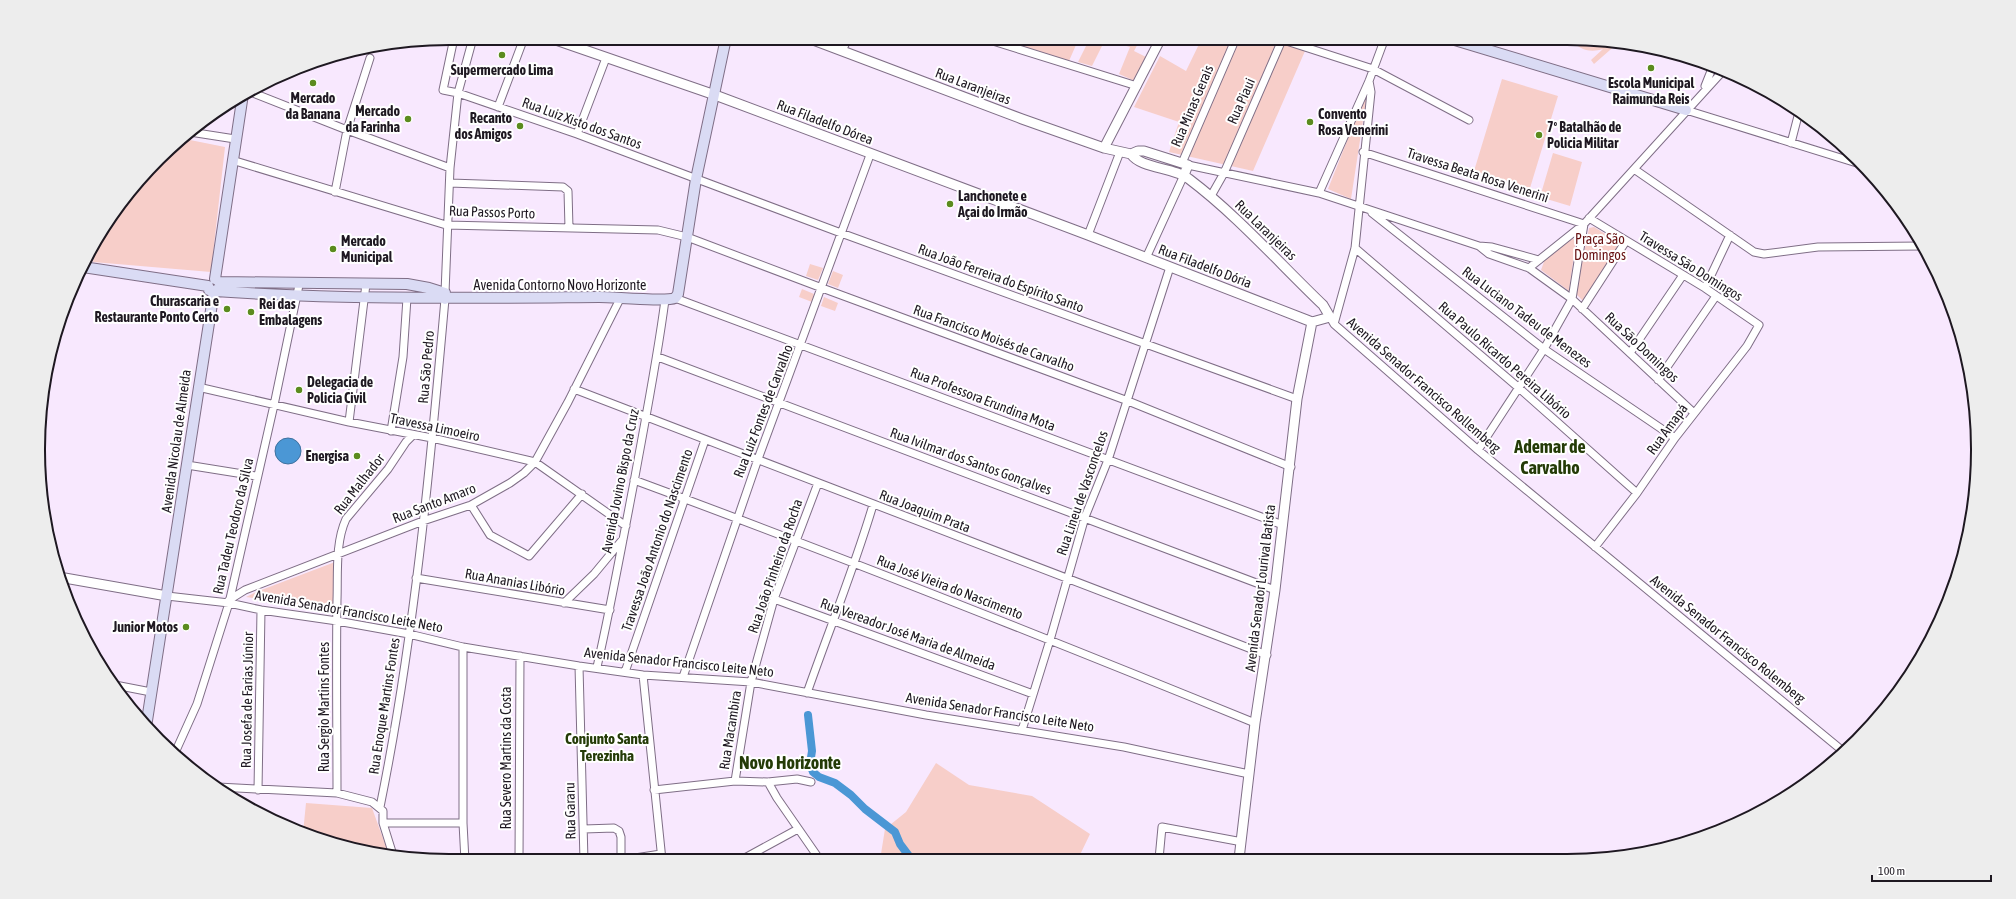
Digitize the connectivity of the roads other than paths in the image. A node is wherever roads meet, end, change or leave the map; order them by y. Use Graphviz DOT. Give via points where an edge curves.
graph roads {
  1 [pos="453,45"];
  2 [pos="471,45"];
  3 [pos="521,45"];
  4 [pos="570,45"];
  5 [pos="725,45"];
  6 [pos="826,45"];
  7 [pos="845,45"];
  8 [pos="1005,45"];
  9 [pos="1158,45"];
  10 [pos="1233,45"];
  11 [pos="1277,45"];
  12 [pos="1298,45"];
  13 [pos="1382,45"];
  14 [pos="1481,45"];
  15 [pos="842,51"];
  16 [pos="370,58"];
  17 [pos="606,58"];
  18 [pos="1373,69"];
  19 [pos="1711,72"];
  20 [pos="1718,75"];
  21 [pos="1369,81"];
  22 [pos="1137,86"];
  23 [pos="1704,90"];
  24 [pos="458,93"];
  25 [pos="256,94"];
  26 [pos="715,95"];
  27 [pos="241,103"];
  28 [pos="498,108"];
  29 [pos="1686,110"];
  30 [pos="1798,118"];
  31 [pos="1469,120"];
  32 [pos="347,130"];
  33 [pos="198,133"];
  34 [pos="576,134"];
  35 [pos="235,139"];
  36 [pos="1791,143"];
  37 [pos="1104,148"];
  38 [pos="1120,152"];
  39 [pos="1363,152"];
  40 [pos="1131,154"];
  41 [pos="870,155"];
  42 [pos="1848,159"];
  43 [pos="232,160"];
  44 [pos="1185,164"];
  45 [pos="450,168"];
  46 [pos="1634,169"];
  47 [pos="1224,173"];
  48 [pos="1184,175"];
  49 [pos="696,179"];
  50 [pos="450,183"];
  51 [pos="335,192"];
  52 [pos="1319,193"];
  53 [pos="1211,196"];
  54 [pos="1360,207"];
  55 [pos="1368,210"];
  56 [pos="1586,221"];
  57 [pos="446,225"];
  58 [pos="569,228"];
  59 [pos="841,233"];
  60 [pos="1088,235"];
  61 [pos="1730,235"];
  62 [pos="687,236"];
  63 [pos="1626,241"];
  64 [pos="1479,246"];
  65 [pos="1916,246"];
  66 [pos="1355,248"];
  67 [pos="1146,258"];
  68 [pos="1539,260"];
  69 [pos="1170,266"];
  70 [pos="1529,268"];
  71 [pos="88,270"];
  72 [pos="1683,275"];
  73 [pos="366,284"];
  74 [pos="299,285"];
  75 [pos="214,286"];
  76 [pos="822,288"];
  77 [pos="1705,288"];
  78 [pos="445,296"];
  79 [pos="1716,296"];
  80 [pos="298,297"];
  81 [pos="366,297"];
  82 [pos="621,297"];
  83 [pos="408,298"];
  84 [pos="670,299"];
  85 [pos="1572,299"];
  86 [pos="1582,310"];
  87 [pos="1332,321"];
  88 [pos="1312,322"];
  89 [pos="1758,325"];
  90 [pos="1146,344"];
  91 [pos="801,345"];
  92 [pos="1544,349"];
  93 [pos="1630,353"];
  94 [pos="658,357"];
  95 [pos="1658,380"];
  96 [pos="198,388"];
  97 [pos="1518,388"];
  98 [pos="574,389"];
  99 [pos="1297,399"];
  100 [pos="1128,401"];
  101 [pos="780,403"];
  102 [pos="274,405"];
  103 [pos="1694,413"];
  104 [pos="647,417"];
  105 [pos="349,422"];
  106 [pos="391,431"];
  107 [pos="413,435"];
  108 [pos="432,438"];
  109 [pos="1675,438"];
  110 [pos="705,440"];
  111 [pos="1478,450"];
  112 [pos="758,459"];
  113 [pos="1108,460"];
  114 [pos="535,462"];
  115 [pos="187,465"];
  116 [pos="1290,467"];
  117 [pos="256,476"];
  118 [pos="634,480"];
  119 [pos="818,483"];
  120 [pos="1637,493"];
  121 [pos="582,494"];
  122 [pos="685,499"];
  123 [pos="471,505"];
  124 [pos="873,505"];
  125 [pos="737,517"];
  126 [pos="1085,517"];
  127 [pos="423,521"];
  128 [pos="1283,525"];
  129 [pos="626,526"];
  130 [pos="624,537"];
  131 [pos="796,541"];
  132 [pos="1595,548"];
  133 [pos="338,555"];
  134 [pos="855,564"];
  135 [pos="66,578"];
  136 [pos="416,578"];
  137 [pos="1067,578"];
  138 [pos="1275,590"];
  139 [pos="167,596"];
  140 [pos="774,599"];
  141 [pos="229,601"];
  142 [pos="564,603"];
  143 [pos="261,610"];
  144 [pos="610,610"];
  145 [pos="833,620"];
  146 [pos="337,621"];
  147 [pos="409,634"];
  148 [pos="1050,640"];
  149 [pos="463,647"];
  150 [pos="1267,655"];
  151 [pos="520,656"];
  152 [pos="579,666"];
  153 [pos="597,668"];
  154 [pos="625,672"];
  155 [pos="643,675"];
  156 [pos="683,677"];
  157 [pos="751,682"];
  158 [pos="122,686"];
  159 [pos="151,692"];
  160 [pos="807,693"];
  161 [pos="1033,694"];
  162 [pos="147,718"];
  163 [pos="1255,723"];
  164 [pos="1022,730"];
  165 [pos="1839,748"];
  166 [pos="177,749"];
  167 [pos="1249,774"];
  168 [pos="735,781"];
  169 [pos="768,782"];
  170 [pos="812,782"];
  171 [pos="228,788"];
  172 [pos="258,790"];
  173 [pos="654,790"];
  174 [pos="337,793"];
  175 [pos="380,807"];
  176 [pos="383,823"];
  177 [pos="463,823"];
  178 [pos="584,829"];
  179 [pos="798,829"];
  180 [pos="1237,841"];
  181 [pos="391,850"];
  182 [pos="465,854"];
  183 [pos="519,854"];
  184 [pos="584,854"];
  185 [pos="622,854"];
  186 [pos="661,854"];
  187 [pos="753,854"];
  188 [pos="816,854"];
  189 [pos="1159,854"];
  190 [pos="1240,854"];
  1 -- 24 [label="street, Rua Luiz Xisto dos Santos" via="443,90"];
  2 -- 24 [label="street, Rua São Pedro"];
  3 -- 28 [label="street"];
  4 -- 17 [label="street, Rua Filadelfo Dórea"];
  5 -- 26 [label="main road, Avenida Jovino Bispo da Cruz"];
  6 -- 15 [label="street, Rua Laranjeiras"];
  7 -- 15 [label="street"];
  8 -- 22 [label="street"];
  9 -- 22 [label="street"];
  10 -- 44 [label="street, Rua Minas Gerais"];
  11 -- 47 [label="street, Rua Piaui"];
  12 -- 18 [label="street"];
  13 -- 18 [label="street"];
  14 -- 29 [label="main road"];
  15 -- 37 [label="street, Rua Laranjeiras"];
  16 -- 32 [label="street"];
  17 -- 26 [label="street, Rua Filadelfo Dórea"];
  17 -- 34 [label="street"];
  18 -- 21 [label="street"];
  18 -- 31 [label="street"];
  19 -- 23 [label="street"];
  20 -- 23 [label="street"];
  21 -- 39 [label="street" via="1371,92"];
  21 -- 52 [label="street"];
  22 -- 37 [label="street"];
  23 -- 29 [label="street"];
  24 -- 28 [label="street, Rua Luiz Xisto dos Santos"];
  24 -- 45 [label="street, Rua São Pedro"];
  25 -- 32 [label="street"];
  26 -- 41 [label="street, Rua Filadelfo Dórea"];
  26 -- 49 [label="main road, Avenida Jovino Bispo da Cruz"];
  27 -- 35 [label="main road, Avenida Nicolau de Almeida"];
  28 -- 34 [label="street, Rua Luiz Xisto dos Santos"];
  29 -- 36 [label="street"];
  29 -- 46 [label="street"];
  30 -- 36 [label="street"];
  32 -- 45 [label="street"];
  32 -- 51 [label="street"];
  33 -- 35 [label="street"];
  34 -- 49 [label="street, Rua Luiz Xisto dos Santos"];
  35 -- 43 [label="main road, Avenida Nicolau de Almeida"];
  36 -- 42 [label="street"];
  37 -- 38 [label="street, Rua Laranjeiras"];
  38 -- 40 [label="street, Rua Laranjeiras"];
  38 -- 60 [label="street"];
  39 -- 54 [label="street"];
  39 -- 56 [label="street, Travessa Beata Rosa Venerini"];
  40 -- 44 [label="street, Rua Laranjeiras" via="1144,151"];
  40 -- 48 [label="street, Rua Laranjeiras" via="1137,160"];
  41 -- 59 [label="street, Rua Luiz Fontes de Carvalho"];
  41 -- 60 [label="street, Rua Filadelfo Dórea"];
  43 -- 51 [label="street, Rua Passos Porto"];
  43 -- 75 [label="main road, Avenida Nicolau de Almeida"];
  44 -- 47 [label="street"];
  44 -- 48 [label="street"];
  45 -- 50 [label="street, Rua São Pedro"];
  46 -- 56 [label="street"];
  46 -- 61 [label="street"];
  47 -- 52 [label="street"];
  47 -- 53 [label="street, Rua Piaui"];
  48 -- 53 [label="street, Rua Laranjeiras"];
  48 -- 67 [label="street"];
  49 -- 59 [label="street, Rua João Ferreira do Espírito Santo"];
  49 -- 62 [label="main road, Avenida Jovino Bispo da Cruz"];
  50 -- 57 [label="street, Rua São Pedro"];
  50 -- 58 [label="street" via="563,186 568,190"];
  51 -- 57 [label="street, Rua Passos Porto"];
  52 -- 54 [label="street"];
  53 -- 87 [label="street, Rua Laranjeiras" via="1323,305"];
  54 -- 55 [label="street"];
  54 -- 66 [label="street"];
  55 -- 64 [label="street"];
  55 -- 92 [label="street, Rua Luciano Tadeu de Menezes"];
  56 -- 63 [label="street, Travessa São Domingos"];
  56 -- 68 [label="street"];
  56 -- 85 [label="street"];
  57 -- 58 [label="street, Rua Passos Porto"];
  57 -- 78 [label="street, Rua São Pedro"];
  58 -- 62 [label="street, Rua Passos Porto" via="658,230"];
  59 -- 76 [label="street, Rua Luiz Fontes de Carvalho"];
  59 -- 90 [label="street, Rua João Ferreira do Espírito Santo"];
  60 -- 67 [label="street, Rua Filadelfo Dória"];
  61 -- 65 [label="street" via="1754,252 1764,254 1818,247"];
  61 -- 77 [label="street"];
  62 -- 76 [label="street, Rua Francisco Moisés de Carvalho"];
  62 -- 84 [label="main road, Avenida Jovino Bispo da Cruz" via="678,294"];
  63 -- 72 [label="street, Travessa São Domingos"];
  63 -- 86 [label="street"];
  64 -- 68 [label="street"];
  64 -- 70 [label="street" via="1489,254"];
  66 -- 87 [label="street"];
  66 -- 97 [label="street, Rua Paulo Ricardo Pereira Libório"];
  67 -- 69 [label="street, Rua Filadelfo Dória"];
  68 -- 70 [label="street"];
  69 -- 88 [label="street, Rua Filadelfo Dória"];
  69 -- 90 [label="street, Rua Lineu de Vasconcelos"];
  70 -- 85 [label="street"];
  71 -- 75 [label="main road"];
  72 -- 77 [label="street, Travessa São Domingos"];
  72 -- 93 [label="street"];
  73 -- 74 [label="main road"];
  73 -- 78 [label="main road" via="407,284 429,288"];
  73 -- 81 [label="street"];
  74 -- 75 [label="main road"];
  74 -- 80 [label="street, Rua Tadeu Teodoro da Silva"];
  75 -- 80 [label="main road"];
  75 -- 96 [label="main road, Avenida Nicolau de Almeida"];
  76 -- 91 [label="street, Rua Luiz Fontes de Carvalho"];
  76 -- 100 [label="street, Rua Francisco Moisés de Carvalho"];
  77 -- 79 [label="street, Travessa São Domingos"];
  78 -- 82 [label="main road, Avenida Contorno Novo Horizonte"];
  78 -- 83 [label="main road"];
  78 -- 108 [label="street, Rua São Pedro"];
  79 -- 89 [label="street, Travessa São Domingos"];
  79 -- 95 [label="street"];
  80 -- 81 [label="main road"];
  80 -- 102 [label="street, Rua Tadeu Teodoro da Silva"];
  81 -- 83 [label="main road"];
  81 -- 105 [label="street"];
  82 -- 84 [label="main road, Avenida Contorno Novo Horizonte"];
  82 -- 98 [label="street, Rua Santo Amaro"];
  83 -- 106 [label="street" via="403,357"];
  84 -- 91 [label="street, Rua Professora Erundina Mota"];
  84 -- 94 [label="street, Avenida Jovino Bispo da Cruz"];
  85 -- 86 [label="street, Rua São Domingos"];
  85 -- 92 [label="street"];
  86 -- 93 [label="street, Rua São Domingos"];
  87 -- 88 [label="street"];
  87 -- 111 [label="street, Avenida Senador Francisco Rollemberg"];
  88 -- 99 [label="street, Avenida Senador Lourival Batista"];
  89 -- 103 [label="street, Rua Amapá" via="1747,346"];
  90 -- 99 [label="street, Rua João Ferreira do Espírito Santo"];
  90 -- 100 [label="street, Rua Lineu de Vasconcelos"];
  91 -- 101 [label="street, Rua Luiz Fontes de Carvalho"];
  91 -- 113 [label="street, Rua Professora Erundina Mota"];
  92 -- 97 [label="street"];
  92 -- 109 [label="street, Rua Luciano Tadeu de Menezes"];
  93 -- 95 [label="street, Rua São Domingos"];
  94 -- 101 [label="street, Rua Ivilmar dos Santos Gonçalves"];
  94 -- 104 [label="street, Avenida Jovino Bispo da Cruz"];
  95 -- 103 [label="street, Rua São Domingos"];
  96 -- 102 [label="street, Travessa Limoeiro"];
  96 -- 115 [label="main road, Avenida Nicolau de Almeida"];
  97 -- 111 [label="street"];
  97 -- 120 [label="street, Rua Paulo Ricardo Pereira Libório"];
  98 -- 104 [label="street, Rua Joaquim Prata"];
  98 -- 114 [label="street, Rua Santo Amaro"];
  99 -- 116 [label="street, Avenida Senador Lourival Batista"];
  100 -- 113 [label="street, Rua Lineu de Vasconcelos"];
  100 -- 116 [label="street, Rua Francisco Moisés de Carvalho"];
  101 -- 112 [label="street, Rua Luiz Fontes de Carvalho"];
  101 -- 126 [label="street, Rua Ivilmar dos Santos Gonçalves"];
  102 -- 105 [label="street, Travessa Limoeiro"];
  102 -- 117 [label="street, Rua Tadeu Teodoro da Silva"];
  103 -- 109 [label="street, Rua Amapá"];
  104 -- 110 [label="street, Rua Joaquim Prata"];
  104 -- 118 [label="street, Avenida Jovino Bispo da Cruz"];
  105 -- 106 [label="street, Travessa Limoeiro"];
  106 -- 107 [label="street, Travessa Limoeiro"];
  107 -- 108 [label="street, Travessa Limoeiro"];
  107 -- 133 [label="street, Rua Malhador" via="346,518 342,527"];
  108 -- 114 [label="street, Travessa Limoeiro"];
  108 -- 127 [label="street, Rua Enoque Martins Fontes"];
  109 -- 120 [label="street, Rua Amapá"];
  110 -- 112 [label="street, Rua Joaquim Prata"];
  110 -- 122 [label="street, Travessa João Antonio do Nascimento"];
  111 -- 132 [label="street, Avenida Senador Francisco Rollemberg"];
  112 -- 119 [label="street, Rua Joaquim Prata"];
  112 -- 125 [label="street, Rua Luiz Fontes de Carvalho"];
  113 -- 126 [label="street, Rua Lineu de Vasconcelos"];
  113 -- 128 [label="street, Rua Professora Erundina Mota"];
  114 -- 121 [label="street, Travessa Limoeiro"];
  114 -- 123 [label="street, Rua Santo Amaro" via="510,484"];
  115 -- 117 [label="street"];
  115 -- 139 [label="main road, Avenida Nicolau de Almeida"];
  116 -- 128 [label="street, Avenida Senador Lourival Batista"];
  117 -- 141 [label="street, Rua Tadeu Teodoro da Silva"];
  118 -- 122 [label="street, Rua José Vieira do Nascimento"];
  118 -- 129 [label="street, Avenida Jovino Bispo da Cruz"];
  119 -- 124 [label="street, Rua Joaquim Prata"];
  119 -- 131 [label="street, Rua João Pinheiro da Rocha"];
  120 -- 132 [label="street, Rua Amapá"];
  121 -- 123 [label="street" via="529,556 490,535"];
  121 -- 129 [label="street, Travessa Limoeiro"];
  122 -- 125 [label="street, Rua José Vieira do Nascimento"];
  122 -- 154 [label="street, Travessa João Antonio do Nascimento"];
  123 -- 127 [label="street, Rua Santo Amaro"];
  124 -- 134 [label="street"];
  124 -- 137 [label="street, Rua Joaquim Prata"];
  125 -- 131 [label="street, Rua José Vieira do Nascimento"];
  125 -- 156 [label="street, Rua Luiz Fontes de Carvalho"];
  126 -- 137 [label="street, Rua Lineu de Vasconcelos"];
  126 -- 138 [label="street, Rua Ivilmar dos Santos Gonçalves"];
  127 -- 133 [label="street, Rua Santo Amaro"];
  127 -- 136 [label="street, Rua Enoque Martins Fontes"];
  128 -- 138 [label="street, Avenida Senador Lourival Batista"];
  129 -- 130 [label="street, Avenida Jovino Bispo da Cruz"];
  130 -- 142 [label="street" via="594,574"];
  130 -- 144 [label="street, Avenida Jovino Bispo da Cruz"];
  131 -- 134 [label="street, Rua José Vieira do Nascimento"];
  131 -- 140 [label="street, Rua João Pinheiro da Rocha"];
  132 -- 165 [label="street, Avenida Senador Francisco Rolemberg"];
  133 -- 141 [label="street, Rua Santo Amaro" via="245,590"];
  133 -- 146 [label="street, Rua Malhador"];
  134 -- 145 [label="street"];
  134 -- 148 [label="street, Rua José Vieira do Nascimento"];
  135 -- 139 [label="street, Avenida Senador Francisco Leite Neto"];
  136 -- 142 [label="street, Rua Ananias Libório"];
  136 -- 147 [label="street, Rua Enoque Martins Fontes"];
  137 -- 148 [label="street, Rua Lineu de Vasconcelos"];
  137 -- 150 [label="street, Rua Joaquim Prata"];
  138 -- 150 [label="street, Avenida Senador Lourival Batista"];
  139 -- 141 [label="street, Avenida Senador Francisco Leite Neto"];
  139 -- 159 [label="main road, Avenida Nicolau de Almeida"];
  140 -- 145 [label="street, Rua Vereador José Maria de Almeida"];
  140 -- 157 [label="street, Rua João Pinheiro da Rocha"];
  141 -- 143 [label="street, Avenida Senador Francisco Leite Neto"];
  141 -- 166 [label="street, Rua Tadeu Teodoro da Silva" via="197,704"];
  142 -- 144 [label="street, Rua Ananias Libório"];
  143 -- 146 [label="street, Avenida Senador Francisco Leite Neto"];
  143 -- 172 [label="street, Rua Josefa de Farias Júnior"];
  144 -- 153 [label="street, Avenida Jovino Bispo da Cruz"];
  145 -- 160 [label="street"];
  145 -- 161 [label="street, Rua Vereador José Maria de Almeida"];
  146 -- 147 [label="street, Avenida Senador Francisco Leite Neto"];
  146 -- 174 [label="street, Rua Sergio Martins Fontes"];
  147 -- 149 [label="street, Avenida Senador Francisco Leite Neto"];
  147 -- 175 [label="street, Rua Enoque Martins Fontes"];
  148 -- 161 [label="street, Rua Lineu de Vasconcelos"];
  148 -- 163 [label="street, Rua José Vieira do Nascimento"];
  149 -- 151 [label="street, Avenida Senador Francisco Leite Neto"];
  149 -- 177 [label="street"];
  150 -- 163 [label="street, Avenida Senador Lourival Batista"];
  151 -- 152 [label="street, Avenida Senador Francisco Leite Neto"];
  151 -- 183 [label="street, Rua Severo Martins da Costa"];
  152 -- 153 [label="street, Avenida Senador Francisco Leite Neto"];
  152 -- 178 [label="street, Rua Gararu"];
  153 -- 154 [label="street, Avenida Senador Francisco Leite Neto"];
  154 -- 155 [label="street, Avenida Senador Francisco Leite Neto"];
  155 -- 156 [label="street, Avenida Senador Francisco Leite Neto"];
  155 -- 173 [label="street"];
  156 -- 157 [label="street, Avenida Senador Francisco Leite Neto"];
  157 -- 160 [label="street, Avenida Senador Francisco Leite Neto"];
  157 -- 168 [label="street, Rua Macambira"];
  158 -- 159 [label="street"];
  159 -- 162 [label="main road, Avenida Nicolau de Almeida"];
  160 -- 164 [label="street, Avenida Senador Francisco Leite Neto"];
  161 -- 164 [label="street, Rua Lineu de Vasconcelos"];
  163 -- 167 [label="street, Avenida Senador Lourival Batista"];
  164 -- 167 [label="street, Avenida Senador Francisco Leite Neto" via="1124,747"];
  167 -- 190 [label="street, Avenida Senador Lourival Batista"];
  168 -- 169 [label="street"];
  168 -- 173 [label="street"];
  169 -- 170 [label="street" via="797,779"];
  169 -- 179 [label="street"];
  171 -- 172 [label="street"];
  172 -- 174 [label="street"];
  173 -- 186 [label="street"];
  174 -- 175 [label="street" via="372,802"];
  175 -- 176 [label="street, Rua Enoque Martins Fontes" via="383,811"];
  176 -- 177 [label="street"];
  176 -- 181 [label="street, Rua Enoque Martins Fontes"];
  177 -- 182 [label="street"];
  178 -- 184 [label="street, Rua Gararu"];
  178 -- 185 [label="street" via="614,828 619,831"];
  179 -- 187 [label="street"];
  179 -- 188 [label="street"];
  180 -- 189 [label="street" via="1162,827"];
}
